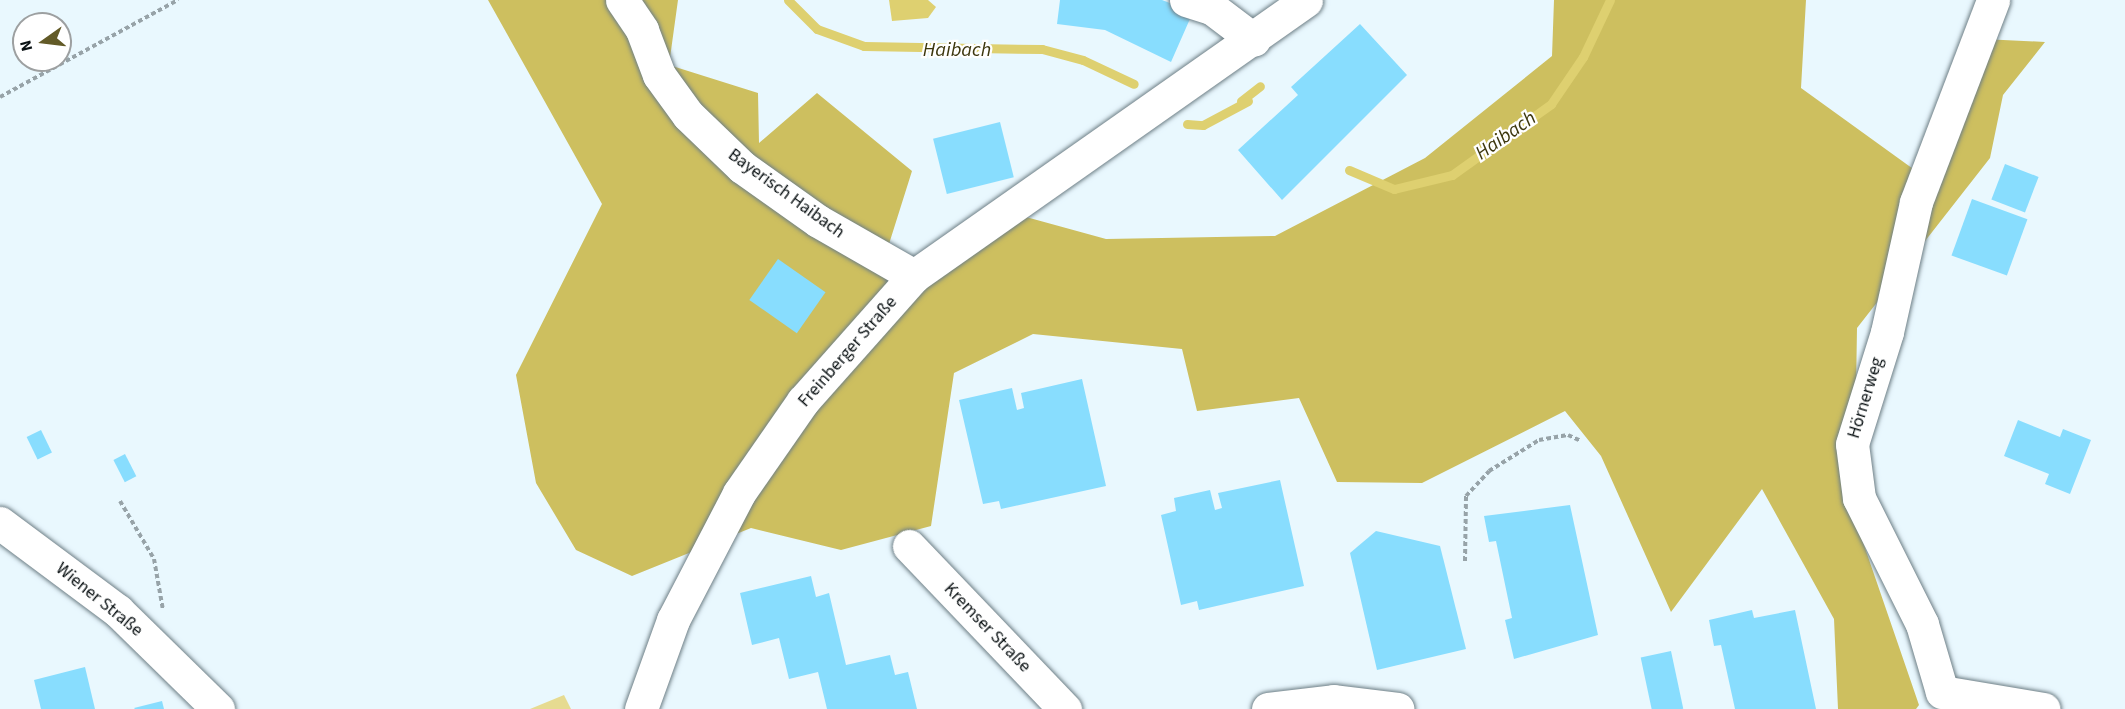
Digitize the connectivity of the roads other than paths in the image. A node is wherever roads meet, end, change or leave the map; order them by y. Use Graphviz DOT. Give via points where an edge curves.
graph roads {
  1 [pos="622,0"];
  2 [pos="1186,0"];
  3 [pos="1306,0"];
  4 [pos="1993,0"];
  5 [pos="1254,40"];
  6 [pos="914,276"];
  7 [pos="0,523"];
  8 [pos="909,546"];
  9 [pos="1939,701"];
  10 [pos="218,709"];
  11 [pos="641,709"];
  12 [pos="1065,709"];
  13 [pos="1268,709"];
  14 [pos="1398,709"];
  15 [pos="2044,709"];
  1 -- 6 [label="main road, Bayerisch Haibach" via="642,30 659,75 688,116 742,167 818,221"];
  2 -- 5 [label="main road" via="1213,9"];
  3 -- 5 [label="main road, Freinberger Straße"];
  4 -- 9 [label="main road, Hörnerweg" via="1917,202 1887,332 1852,444 1859,498 1922,624"];
  5 -- 6 [label="main road, Freinberger Straße"];
  6 -- 11 [label="main road, Freinberger Straße" via="803,401 739,493 673,620"];
  7 -- 10 [label="main road, Wiener Straße" via="118,611"];
  8 -- 12 [label="main road, Kremser Straße"];
  9 -- 15 [label="main road, Hörnerweg"];
  13 -- 14 [label="main road" via="1334,701"];
}
